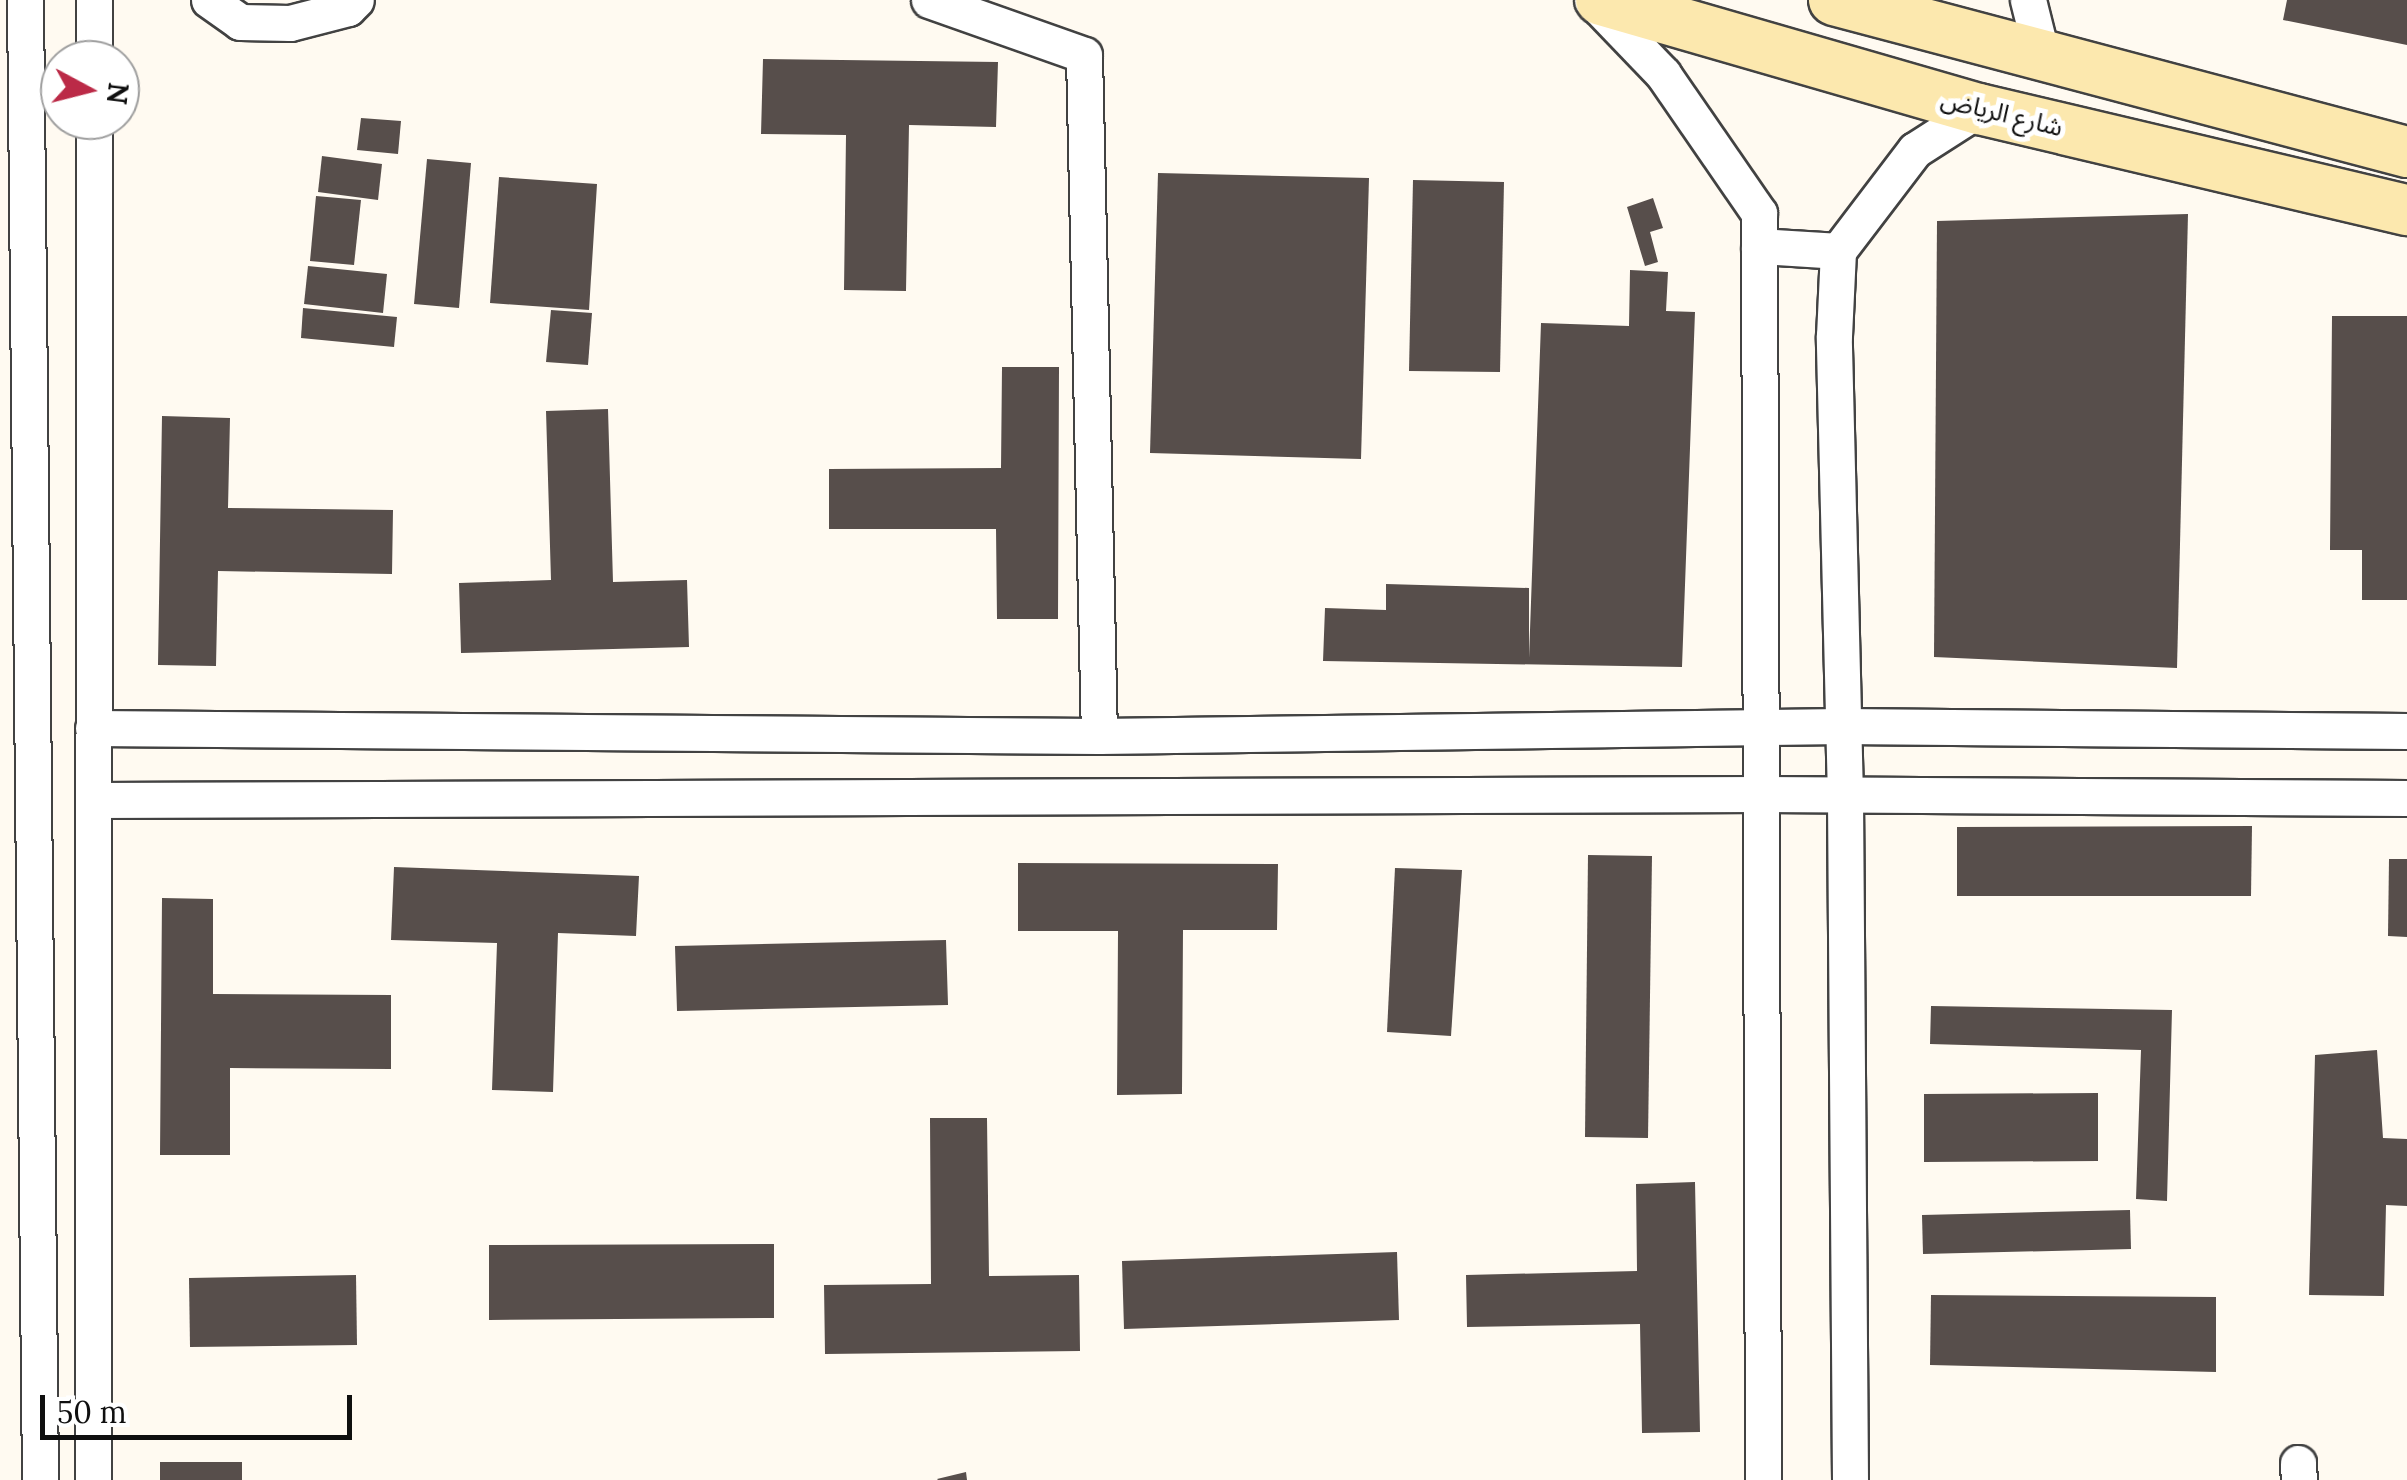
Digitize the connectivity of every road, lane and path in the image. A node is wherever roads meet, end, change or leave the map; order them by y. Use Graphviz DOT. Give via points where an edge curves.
graph roads {
  1 [pos="25,0"];
  2 [pos="94,0"];
  3 [pos="210,0"];
  4 [pos="356,0"];
  5 [pos="929,0"];
  6 [pos="1592,0"];
  7 [pos="1601,0"];
  8 [pos="1834,0"];
  9 [pos="2028,0"];
  10 [pos="94,40"];
  11 [pos="2042,56"];
  12 [pos="1979,109"];
  13 [pos="94,140"];
  14 [pos="2407,152"];
  15 [pos="2407,210"];
  16 [pos="1759,246"];
  17 [pos="1838,251"];
  18 [pos="1842,726"];
  19 [pos="92,728"];
  20 [pos="1761,728"];
  21 [pos="2407,731"];
  22 [pos="1099,736"];
  23 [pos="1764,794"];
  24 [pos="1845,797"];
  25 [pos="2407,798"];
  26 [pos="96,800"];
  27 [pos="40,1480"];
  28 [pos="93,1480"];
  29 [pos="1763,1480"];
  30 [pos="1850,1480"];
  1 -- 27 [label="street"];
  2 -- 10 [label="street"];
  3 -- 4 [label="street" via="240,22 290,23"];
  5 -- 22 [label="street" via="1084,55"];
  6 -- 16 [label="street" via="1663,74 1759,213"];
  7 -- 12 [label="main road, شارع الرياض"];
  8 -- 11 [label="main road"];
  9 -- 11 [label="street"];
  11 -- 14 [label="main road"];
  12 -- 15 [label="main road, شارع الرياض"];
  12 -- 17 [label="street" via="1915,150"];
  13 -- 19 [label="street"];
  16 -- 17 [label="street"];
  16 -- 20 [label="street"];
  17 -- 18 [label="street"];
  18 -- 20 [label="street"];
  18 -- 21 [label="street"];
  18 -- 24 [label="street"];
  19 -- 22 [label="street"];
  19 -- 26 [label="street"];
  20 -- 22 [label="street"];
  20 -- 23 [label="street"];
  23 -- 24 [label="street"];
  23 -- 26 [label="street"];
  23 -- 29 [label="street"];
  24 -- 25 [label="street"];
  24 -- 30 [label="street"];
  26 -- 28 [label="street"];
}
